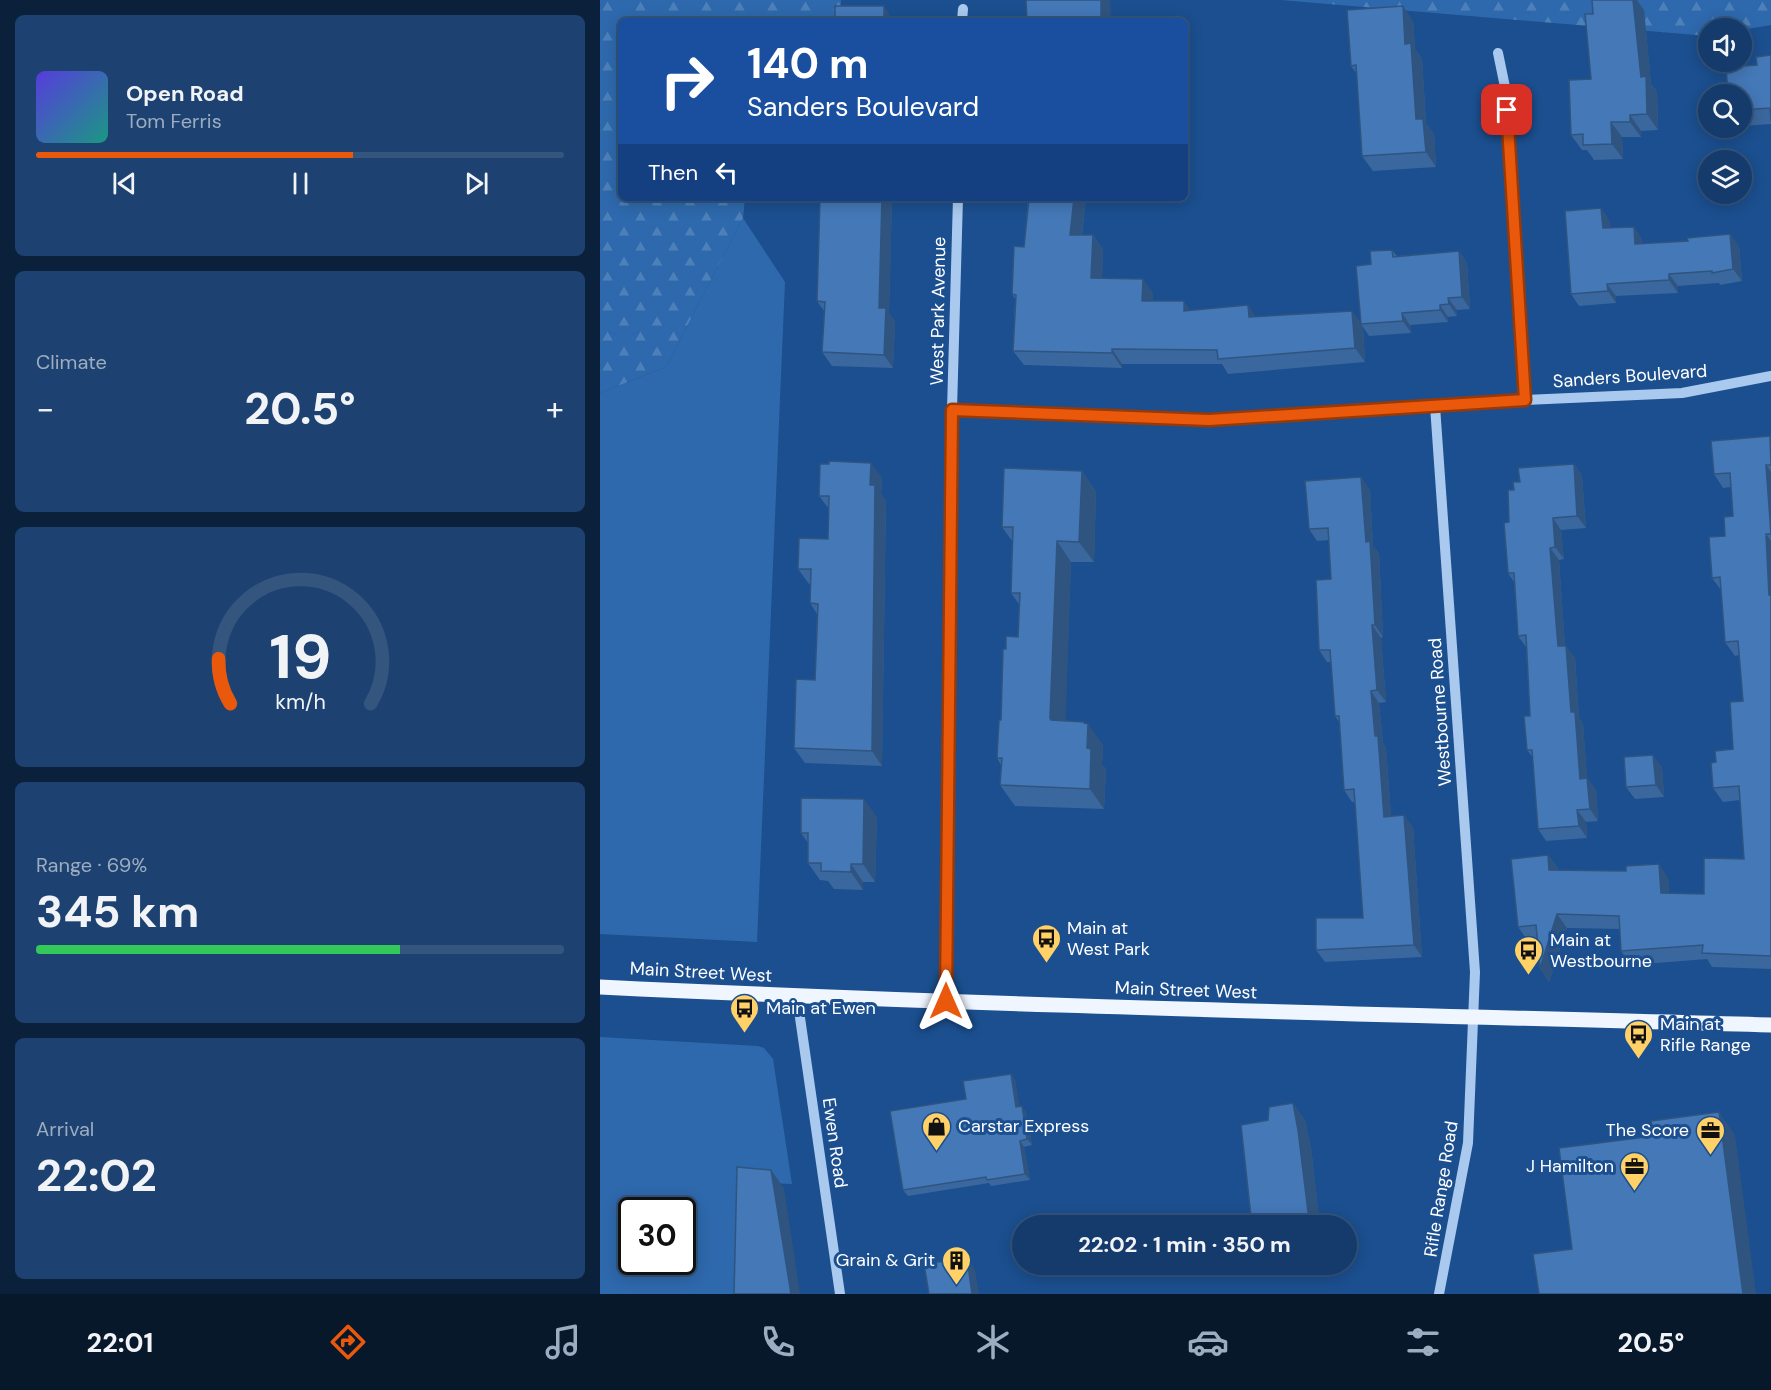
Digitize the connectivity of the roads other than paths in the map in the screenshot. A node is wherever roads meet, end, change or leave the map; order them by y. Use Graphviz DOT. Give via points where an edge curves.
graph roads {
  1 [pos="963,9"];
  2 [pos="962,18"];
  3 [pos="1498,53"];
  4 [pos="958,201"];
  5 [pos="1771,376"];
  6 [pos="1525,400"];
  7 [pos="1435,406"];
  8 [pos="952,410"];
  9 [pos="600,987"];
  10 [pos="797,997"];
  11 [pos="946,1001"];
  12 [pos="1473,1016"];
  13 [pos="1771,1025"];
  14 [pos="840,1294"];
  15 [pos="1439,1294"];
  1 -- 2 [label="street"];
  3 -- 6 [label="street" via="1505,87"];
  4 -- 8 [label="street, West Park Avenue"];
  5 -- 6 [label="street, Sanders Boulevard" via="1682,393"];
  6 -- 7 [label="street, Sanders Boulevard"];
  7 -- 8 [label="street, Sanders Boulevard" via="1209,420"];
  7 -- 12 [label="street, Westbourne Road" via="1475,972"];
  8 -- 11 [label="street, West Park Avenue"];
  9 -- 10 [label="main road, Main Street West"];
  10 -- 11 [label="main road, Main Street West"];
  10 -- 14 [label="street, Ewen Road"];
  11 -- 12 [label="main road, Main Street West"];
  12 -- 13 [label="main road, Main Street West"];
  12 -- 15 [label="street, Rifle Range Road" via="1468,1143"];
}
